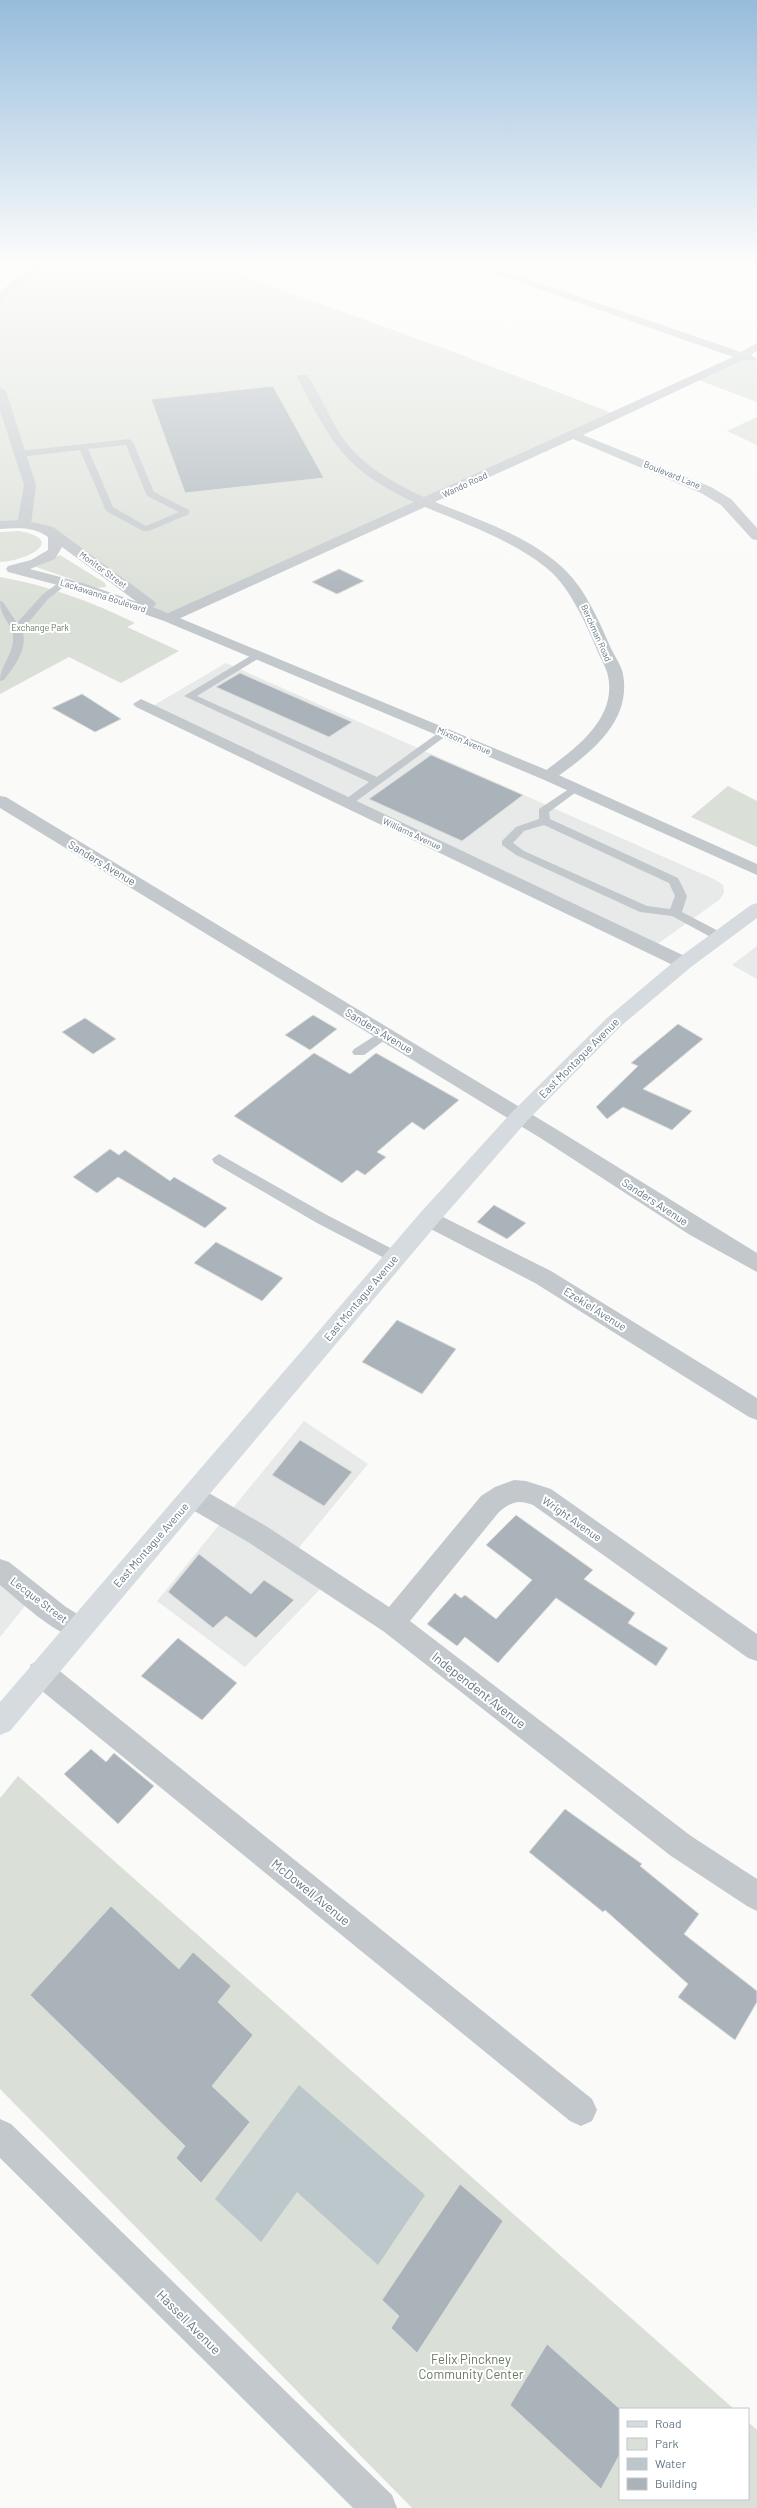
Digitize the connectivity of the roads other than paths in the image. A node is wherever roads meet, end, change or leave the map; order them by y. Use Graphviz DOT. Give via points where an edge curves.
graph roads {
  1 [pos="305,380"];
  2 [pos="691,380"];
  3 [pos="0,391"];
  4 [pos="2,406"];
  5 [pos="573,435"];
  6 [pos="83,447"];
  7 [pos="20,454"];
  8 [pos="427,502"];
  9 [pos="0,524"];
  10 [pos="24,524"];
  11 [pos="55,536"];
  12 [pos="757,536"];
  13 [pos="6,569"];
  14 [pos="65,582"];
  15 [pos="0,604"];
  16 [pos="169,618"];
  17 [pos="17,629"];
  18 [pos="257,655"];
  19 [pos="0,678"];
  20 [pos="141,704"];
  21 [pos="445,733"];
  22 [pos="548,776"];
  23 [pos="377,781"];
  24 [pos="575,788"];
  25 [pos="0,800"];
  26 [pos="347,803"];
  27 [pos="545,821"];
  28 [pos="757,870"];
  29 [pos="757,909"];
  30 [pos="675,913"];
  31 [pos="720,937"];
  32 [pos="684,963"];
  33 [pos="384,1034"];
  34 [pos="359,1052"];
  35 [pos="520,1116"];
  36 [pos="219,1158"];
  37 [pos="429,1218"];
  38 [pos="395,1257"];
  39 [pos="757,1264"];
  40 [pos="757,1410"];
  41 [pos="193,1496"];
  42 [pos="0,1570"];
  43 [pos="392,1623"];
  44 [pos="78,1628"];
  45 [pos="757,1650"];
  46 [pos="41,1673"];
  47 [pos="0,1722"];
  48 [pos="757,1896"];
  49 [pos="580,2110"];
  50 [pos="0,2135"];
  51 [pos="379,2508"];
  1 -- 8 [label="street, Berckman Road" via="340,442 355,461 384,482"];
  2 -- 5 [label="street, Wando Road"];
  3 -- 4 [label="street"];
  4 -- 7 [label="street"];
  5 -- 8 [label="street, Wando Road"];
  5 -- 12 [label="street, Boulevard Lane" via="706,490 726,502"];
  6 -- 6 [label="lane" via="129,442 150,494 186,512 146,528 109,509"];
  6 -- 7 [label="lane"];
  7 -- 10 [label="street" via="30,485"];
  8 -- 16 [label="street, Wando Road"];
  8 -- 22 [label="street, Berckman Road" via="532,551 562,575 582,602 598,634 615,674 615,699 607,724 583,752"];
  9 -- 10 [label="street, Monitor Street"];
  10 -- 11 [label="street, Monitor Street" via="38,526"];
  11 -- 13 [label="street" via="58,542 50,556 27,566"];
  11 -- 16 [label="street, Monitor Street"];
  13 -- 14 [label="street, Lackawanna Boulevard"];
  14 -- 16 [label="street, Lackawanna Boulevard"];
  14 -- 17 [label="lane" via="45,597"];
  15 -- 17 [label="lane"];
  16 -- 18 [label="street, Mixson Avenue"];
  17 -- 19 [label="lane" via="18,643 9,666"];
  18 -- 21 [label="street, Mixson Avenue"];
  18 -- 23 [label="lane" via="189,696"];
  20 -- 26 [label="street, Williams Avenue"];
  21 -- 22 [label="street, Mixson Avenue"];
  21 -- 23 [label="lane"];
  22 -- 24 [label="street, Mixson Avenue"];
  23 -- 26 [label="lane"];
  24 -- 27 [label="lane" via="543,811"];
  24 -- 28 [label="street, Mixson Avenue"];
  25 -- 33 [label="street, Sanders Avenue"];
  26 -- 32 [label="street, Williams Avenue"];
  27 -- 30 [label="lane" via="674,880 681,896"];
  27 -- 30 [label="lane" via="520,829 506,843 520,853 644,910"];
  29 -- 31 [label="main road, East Montague Avenue"];
  30 -- 31 [label="lane"];
  31 -- 32 [label="main road, East Montague Avenue"];
  32 -- 35 [label="main road, East Montague Avenue" via="614,1022"];
  33 -- 34 [label="lane"];
  33 -- 35 [label="street, Sanders Avenue"];
  35 -- 37 [label="main road, East Montague Avenue"];
  35 -- 39 [label="street, Sanders Avenue"];
  36 -- 38 [label="lane" via="322,1219"];
  37 -- 38 [label="main road, East Montague Avenue"];
  37 -- 40 [label="street, Ezekiel Avenue" via="543,1277"];
  38 -- 41 [label="main road, East Montague Avenue"];
  41 -- 43 [label="street, Independent Avenue" via="263,1538"];
  41 -- 44 [label="main road, East Montague Avenue"];
  42 -- 44 [label="street, Lecque Street" via="57,1615"];
  43 -- 45 [label="street, Wright Avenue" via="490,1504 506,1490 524,1490 542,1497"];
  43 -- 48 [label="street, Independent Avenue" via="681,1846"];
  44 -- 46 [label="main road, East Montague Avenue"];
  46 -- 47 [label="main road, East Montague Avenue"];
  46 -- 49 [label="street, McDowell Avenue"];
  50 -- 51 [label="street, Hassell Avenue"];
}
